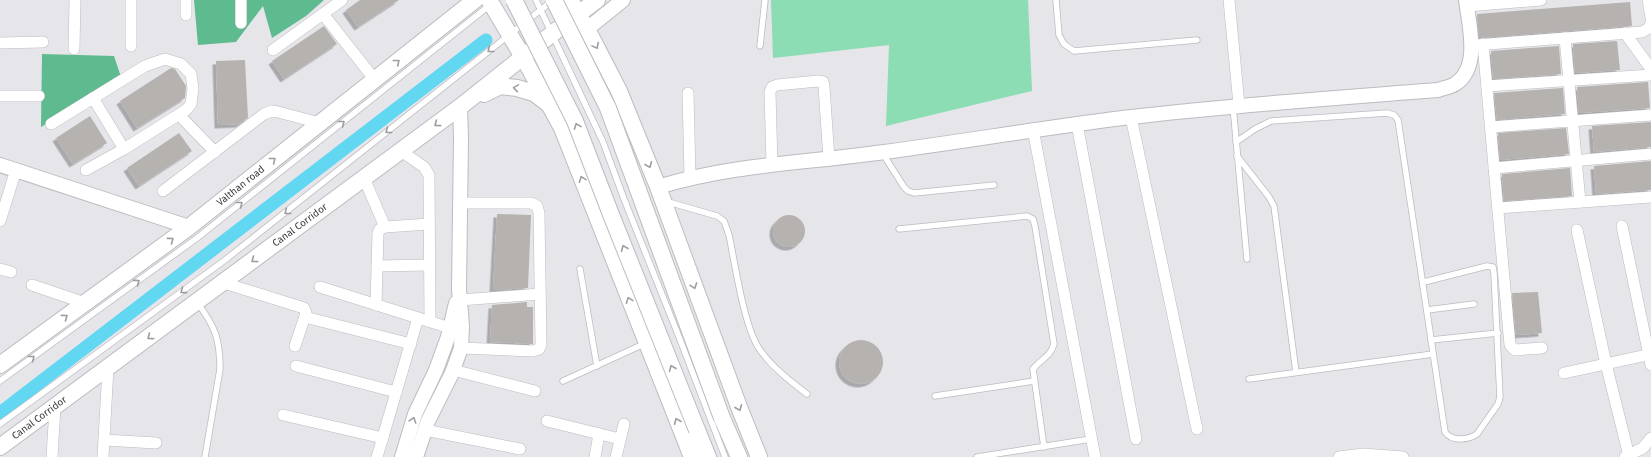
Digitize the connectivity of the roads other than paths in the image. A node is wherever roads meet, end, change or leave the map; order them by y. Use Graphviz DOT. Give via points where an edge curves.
graph roads {
  1 [pos="75,0"];
  2 [pos="131,0"];
  3 [pos="186,0"];
  4 [pos="241,0"];
  5 [pos="342,0"];
  6 [pos="475,0"];
  7 [pos="514,0"];
  8 [pos="536,0"];
  9 [pos="570,0"];
  10 [pos="597,0"];
  11 [pos="623,0"];
  12 [pos="765,0"];
  13 [pos="1056,0"];
  14 [pos="1229,0"];
  15 [pos="1541,0"];
  16 [pos="1648,0"];
  17 [pos="492,1"];
  18 [pos="550,3"];
  19 [pos="1467,3"];
  20 [pos="323,14"];
  21 [pos="186,15"];
  22 [pos="578,15"];
  23 [pos="1651,17"];
  24 [pos="241,23"];
  25 [pos="1651,23"];
  26 [pos="587,29"];
  27 [pos="553,33"];
  28 [pos="1625,33"];
  29 [pos="509,34"];
  30 [pos="1565,38"];
  31 [pos="1196,40"];
  32 [pos="0,42"];
  33 [pos="43,42"];
  34 [pos="1477,44"];
  35 [pos="131,46"];
  36 [pos="760,46"];
  37 [pos="74,49"];
  38 [pos="273,50"];
  39 [pos="523,57"];
  40 [pos="1651,69"];
  41 [pos="1651,75"];
  42 [pos="375,80"];
  43 [pos="1569,80"];
  44 [pos="1487,86"];
  45 [pos="688,93"];
  46 [pos="0,96"];
  47 [pos="39,96"];
  48 [pos="93,98"];
  49 [pos="1236,105"];
  50 [pos="549,106"];
  51 [pos="460,107"];
  52 [pos="179,115"];
  53 [pos="1651,115"];
  54 [pos="1131,117"];
  55 [pos="1572,121"];
  56 [pos="320,123"];
  57 [pos="51,124"];
  58 [pos="1077,124"];
  59 [pos="1491,128"];
  60 [pos="1033,129"];
  61 [pos="1236,142"];
  62 [pos="124,149"];
  63 [pos="401,151"];
  64 [pos="215,152"];
  65 [pos="883,153"];
  66 [pos="1651,154"];
  67 [pos="1237,156"];
  68 [pos="828,159"];
  69 [pos="1576,161"];
  70 [pos="0,165"];
  71 [pos="772,165"];
  72 [pos="1494,168"];
  73 [pos="16,170"];
  74 [pos="86,170"];
  75 [pos="690,177"];
  76 [pos="364,178"];
  77 [pos="994,186"];
  78 [pos="163,191"];
  79 [pos="661,194"];
  80 [pos="1651,197"];
  81 [pos="1580,202"];
  82 [pos="460,203"];
  83 [pos="1498,208"];
  84 [pos="0,221"];
  85 [pos="429,224"];
  86 [pos="1622,226"];
  87 [pos="189,227"];
  88 [pos="385,227"];
  89 [pos="899,229"];
  90 [pos="1577,230"];
  91 [pos="1247,259"];
  92 [pos="429,265"];
  93 [pos="377,266"];
  94 [pos="0,269"];
  95 [pos="580,269"];
  96 [pos="11,272"];
  97 [pos="1424,282"];
  98 [pos="224,283"];
  99 [pos="32,285"];
  100 [pos="320,288"];
  101 [pos="459,294"];
  102 [pos="540,294"];
  103 [pos="197,302"];
  104 [pos="85,303"];
  105 [pos="1474,304"];
  106 [pos="376,305"];
  107 [pos="1427,310"];
  108 [pos="305,317"];
  109 [pos="418,318"];
  110 [pos="430,321"];
  111 [pos="450,328"];
  112 [pos="1498,333"];
  113 [pos="1431,340"];
  114 [pos="646,343"];
  115 [pos="410,344"];
  116 [pos="295,346"];
  117 [pos="461,348"];
  118 [pos="1542,348"];
  119 [pos="1433,354"];
  120 [pos="1650,358"];
  121 [pos="0,364"];
  122 [pos="1606,364"];
  123 [pos="296,366"];
  124 [pos="597,366"];
  125 [pos="108,368"];
  126 [pos="453,370"];
  127 [pos="1296,372"];
  128 [pos="1564,373"];
  129 [pos="1249,379"];
  130 [pos="0,381"];
  131 [pos="1034,381"];
  132 [pos="563,382"];
  133 [pos="535,390"];
  134 [pos="396,392"];
  135 [pos="808,394"];
  136 [pos="935,396"];
  137 [pos="55,407"];
  138 [pos="283,415"];
  139 [pos="547,421"];
  140 [pos="0,424"];
  141 [pos="624,424"];
  142 [pos="1197,429"];
  143 [pos="425,430"];
  144 [pos="599,434"];
  145 [pos="383,438"];
  146 [pos="1651,438"];
  147 [pos="620,439"];
  148 [pos="1091,439"];
  149 [pos="1136,439"];
  150 [pos="104,440"];
  151 [pos="156,443"];
  152 [pos="1044,446"];
  153 [pos="0,447"];
  154 [pos="520,449"];
  155 [pos="1385,456"];
  156 [pos="52,457"];
  157 [pos="103,457"];
  158 [pos="205,457"];
  159 [pos="377,457"];
  160 [pos="402,457"];
  161 [pos="416,457"];
  162 [pos="594,457"];
  163 [pos="616,457"];
  164 [pos="692,457"];
  165 [pos="708,457"];
  166 [pos="725,457"];
  167 [pos="739,457"];
  168 [pos="759,457"];
  169 [pos="977,457"];
  170 [pos="1095,457"];
  171 [pos="1339,457"];
  172 [pos="1403,457"];
  173 [pos="1627,457"];
  1 -- 37 [label="street"];
  2 -- 35 [label="street"];
  3 -- 21 [label="street"];
  4 -- 24 [label="street"];
  5 -- 20 [label="street"];
  42 -- 6 [label="main road, Valthan road, one-way"];
  165 -- 7 [label="main road, one-way, bridge" via="576,121"];
  8 -- 18 [label="lane"];
  9 -- 22 [label="main road"];
  10 -- 22 [label="main road, Canal Corridor"];
  11 -- 26 [label="street"];
  12 -- 36 [label="lane"];
  13 -- 31 [label="lane" via="1059,35 1064,44 1074,52"];
  14 -- 49 [label="street"];
  15 -- 19 [label="street"];
  16 -- 23 [label="street"];
  17 -- 29 [label="main road"];
  130 -- 17 [label="lane, one-way" via="197,238"];
  18 -- 27 [label="lane"];
  18 -- 29 [label="lane"];
  18 -- 167 [label="main road, bridge" via="608,108 722,418"];
  19 -- 34 [label="street"];
  20 -- 38 [label="street"];
  20 -- 42 [label="street"];
  22 -- 26 [label="main road"];
  22 -- 27 [label="main road, Canal Corridor"];
  25 -- 28 [label="street" via="1649,28 1642,32"];
  26 -- 79 [label="main road, one-way" via="619,91"];
  27 -- 39 [label="main road, Canal Corridor"];
  27 -- 166 [label="lane" via="603,142"];
  28 -- 30 [label="street"];
  28 -- 40 [label="street"];
  29 -- 39 [label="main road"];
  29 -- 140 [label="lane, one-way" via="225,260"];
  30 -- 34 [label="street"];
  30 -- 43 [label="street"];
  32 -- 33 [label="street"];
  34 -- 44 [label="street"];
  34 -- 49 [label="street" via="1467,72 1455,84 1438,90"];
  39 -- 50 [label="main road"];
  39 -- 51 [label="main road, Canal Corridor"];
  41 -- 43 [label="street"];
  42 -- 56 [label="main road, Valthan road"];
  43 -- 44 [label="street"];
  43 -- 55 [label="street"];
  44 -- 59 [label="street"];
  45 -- 75 [label="street"];
  46 -- 47 [label="street"];
  48 -- 52 [label="street" via="145,66 165,59 181,64 191,74 191,104"];
  48 -- 57 [label="street"];
  48 -- 62 [label="street"];
  49 -- 54 [label="street"];
  49 -- 61 [label="lane"];
  50 -- 51 [label="main road, one-way" via="534,92 500,86"];
  114 -- 50 [label="main road, one-way" via="562,128"];
  51 -- 63 [label="main road, Canal Corridor, one-way"];
  51 -- 82 [label="street"];
  52 -- 62 [label="street"];
  52 -- 64 [label="street"];
  53 -- 55 [label="street"];
  54 -- 58 [label="street"];
  54 -- 142 [label="street"];
  55 -- 59 [label="street"];
  55 -- 69 [label="street"];
  56 -- 64 [label="street" via="272,111 264,114"];
  87 -- 56 [label="main road, Valthan road, one-way"];
  58 -- 60 [label="street"];
  58 -- 149 [label="street"];
  59 -- 72 [label="street"];
  60 -- 65 [label="street"];
  60 -- 148 [label="street"];
  61 -- 67 [label="lane"];
  61 -- 97 [label="lane" via="1271,122 1386,113 1394,115 1400,126"];
  62 -- 74 [label="street"];
  63 -- 76 [label="main road, Canal Corridor"];
  63 -- 85 [label="street" via="424,167 429,174"];
  64 -- 78 [label="street"];
  65 -- 68 [label="street"];
  65 -- 77 [label="lane" via="904,187 914,194"];
  66 -- 69 [label="street"];
  67 -- 91 [label="lane"];
  67 -- 127 [label="lane" via="1274,206"];
  68 -- 71 [label="street"];
  68 -- 71 [label="street" via="823,82 777,85 772,87 770,92"];
  69 -- 72 [label="street"];
  69 -- 81 [label="street"];
  70 -- 73 [label="street"];
  71 -- 75 [label="street"];
  72 -- 83 [label="street"];
  73 -- 84 [label="street"];
  73 -- 87 [label="street"];
  75 -- 79 [label="street"];
  76 -- 88 [label="street"];
  76 -- 98 [label="main road, Canal Corridor, one-way"];
  79 -- 135 [label="lane" via="717,216 724,222 750,328 759,349 778,371"];
  79 -- 168 [label="main road, one-way"];
  80 -- 81 [label="street"];
  81 -- 83 [label="street"];
  82 -- 101 [label="street"];
  82 -- 102 [label="street" via="530,203 537,206"];
  83 -- 118 [label="street" via="1510,345 1515,350"];
  85 -- 88 [label="street"];
  85 -- 92 [label="street"];
  86 -- 120 [label="street"];
  104 -- 87 [label="main road, Valthan road, one-way"];
  88 -- 93 [label="street" via="378,233"];
  89 -- 131 [label="lane" via="1027,216 1033,219 1054,344 1052,351 1033,369"];
  90 -- 122 [label="street"];
  92 -- 93 [label="street"];
  92 -- 110 [label="street"];
  93 -- 106 [label="street"];
  94 -- 96 [label="street"];
  95 -- 124 [label="lane"];
  97 -- 107 [label="lane"];
  97 -- 112 [label="lane" via="1487,266 1492,267"];
  98 -- 103 [label="main road, Canal Corridor"];
  98 -- 108 [label="street" via="304,308"];
  99 -- 104 [label="street"];
  100 -- 106 [label="street"];
  101 -- 102 [label="street"];
  101 -- 111 [label="street"];
  101 -- 117 [label="street"];
  102 -- 117 [label="street" via="539,350 533,352"];
  103 -- 125 [label="main road, Canal Corridor, one-way"];
  103 -- 158 [label="lane" via="211,323 218,341 220,356"];
  121 -- 104 [label="main road, Valthan road, one-way"];
  105 -- 107 [label="lane"];
  106 -- 109 [label="street"];
  107 -- 113 [label="lane"];
  108 -- 115 [label="street"];
  108 -- 116 [label="street"];
  109 -- 110 [label="street"];
  109 -- 115 [label="street"];
  110 -- 111 [label="street"];
  160 -- 111 [label="street, one-way" via="415,414 436,370"];
  112 -- 113 [label="lane"];
  112 -- 119 [label="lane" via="1500,398 1494,410 1472,437 1455,439 1445,432"];
  113 -- 119 [label="lane"];
  114 -- 124 [label="lane"];
  164 -- 114 [label="main road, one-way"];
  115 -- 134 [label="street"];
  117 -- 126 [label="street"];
  119 -- 127 [label="lane"];
  120 -- 122 [label="street"];
  122 -- 128 [label="street"];
  122 -- 173 [label="street"];
  123 -- 134 [label="street"];
  124 -- 132 [label="lane"];
  125 -- 137 [label="main road, Canal Corridor"];
  125 -- 150 [label="street"];
  126 -- 133 [label="street"];
  126 -- 143 [label="street"];
  127 -- 129 [label="lane"];
  131 -- 136 [label="lane"];
  131 -- 152 [label="lane"];
  134 -- 145 [label="street"];
  137 -- 153 [label="main road, Canal Corridor"];
  137 -- 156 [label="street"];
  138 -- 145 [label="street"];
  139 -- 144 [label="street"];
  141 -- 147 [label="street"];
  143 -- 154 [label="street"];
  143 -- 161 [label="street"];
  144 -- 147 [label="street"];
  144 -- 162 [label="street"];
  145 -- 159 [label="street"];
  146 -- 173 [label="street" via="1643,448"];
  147 -- 163 [label="street"];
  148 -- 152 [label="lane"];
  148 -- 170 [label="street"];
  150 -- 151 [label="street"];
  150 -- 157 [label="street"];
  152 -- 169 [label="lane"];
  155 -- 171 [label="street" via="1363,454"];
  155 -- 172 [label="street"];
}
